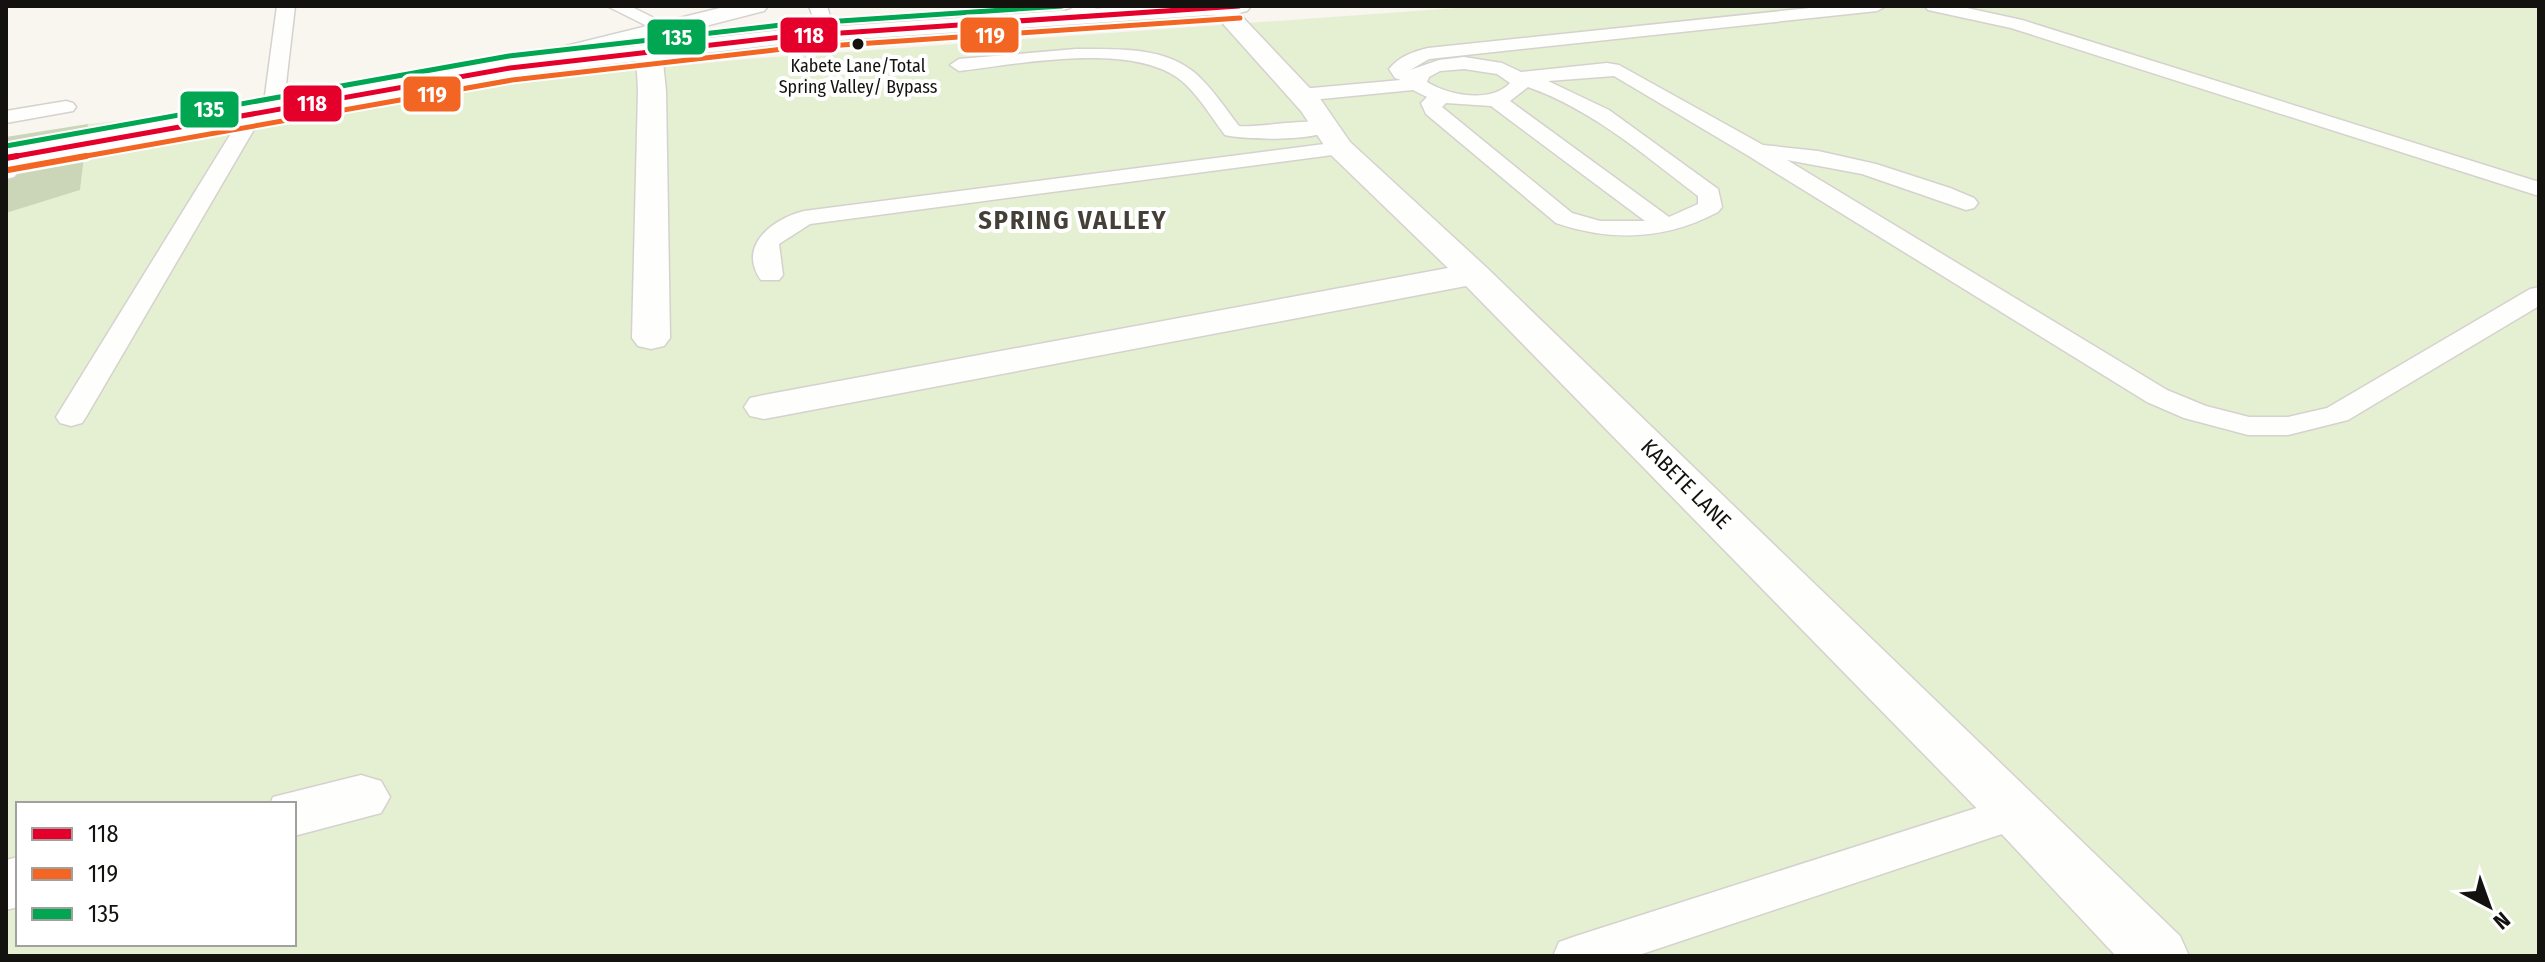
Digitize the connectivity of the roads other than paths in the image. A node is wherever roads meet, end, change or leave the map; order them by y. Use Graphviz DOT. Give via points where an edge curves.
graph roads {
  1 [pos="286,6"];
  2 [pos="616,6"];
  3 [pos="756,6"];
  4 [pos="818,6"];
  5 [pos="1092,6"];
  6 [pos="1877,6"];
  7 [pos="1934,6"];
  8 [pos="1230,7"];
  9 [pos="1059,19"];
  10 [pos="826,34"];
  11 [pos="657,40"];
  12 [pos="959,65"];
  13 [pos="1518,78"];
  14 [pos="1417,80"];
  15 [pos="1443,97"];
  16 [pos="1495,99"];
  17 [pos="66,107"];
  18 [pos="263,112"];
  19 [pos="6,117"];
  20 [pos="1322,123"];
  21 [pos="1755,150"];
  22 [pos="11,162"];
  23 [pos="2539,189"];
  24 [pos="1966,203"];
  25 [pos="1664,224"];
  26 [pos="1474,274"];
  27 [pos="770,275"];
  28 [pos="2539,295"];
  29 [pos="651,338"];
  30 [pos="764,407"];
  31 [pos="71,417"];
  32 [pos="361,797"];
  33 [pos="2017,812"];
  34 [pos="296,813"];
  35 [pos="1576,956"];
  36 [pos="2157,956"];
  1 -- 18 [label="lane"];
  2 -- 11 [label="lane"];
  3 -- 11 [label="street"];
  4 -- 10 [label="lane"];
  5 -- 9 [label="lane"];
  6 -- 14 [label="lane" via="1428,54 1399,69"];
  7 -- 23 [label="lane" via="2016,24"];
  8 -- 9 [label="street"];
  8 -- 20 [label="street, KABETE LANE"];
  9 -- 10 [label="street"];
  10 -- 11 [label="street"];
  11 -- 18 [label="street"];
  11 -- 29 [label="street"];
  12 -- 20 [label="lane" via="1080,55 1149,59 1184,73 1232,131 1256,134"];
  13 -- 14 [label="lane" via="1497,67 1464,63 1433,67"];
  13 -- 16 [label="lane" via="1517,90"];
  13 -- 21 [label="lane" via="1619,71"];
  13 -- 25 [label="lane" via="1573,96 1710,194 1710,207 1688,220"];
  14 -- 15 [label="lane"];
  14 -- 20 [label="lane"];
  15 -- 16 [label="lane"];
  15 -- 25 [label="lane" via="1431,103 1433,110 1564,218 1602,230"];
  16 -- 25 [label="lane"];
  17 -- 19 [label="lane"];
  18 -- 22 [label="street"];
  18 -- 31 [label="lane"];
  20 -- 26 [label="street, KABETE LANE"];
  20 -- 27 [label="lane" via="804,218 767,242"];
  21 -- 24 [label="lane" via="1826,157 1882,171"];
  21 -- 28 [label="lane" via="2157,396 2248,426 2288,426 2337,414"];
  26 -- 30 [label="street"];
  26 -- 33 [label="street, KABETE LANE"];
  32 -- 34 [label="street"];
  33 -- 35 [label="lane"];
  33 -- 36 [label="street, KABETE LANE"];
}
